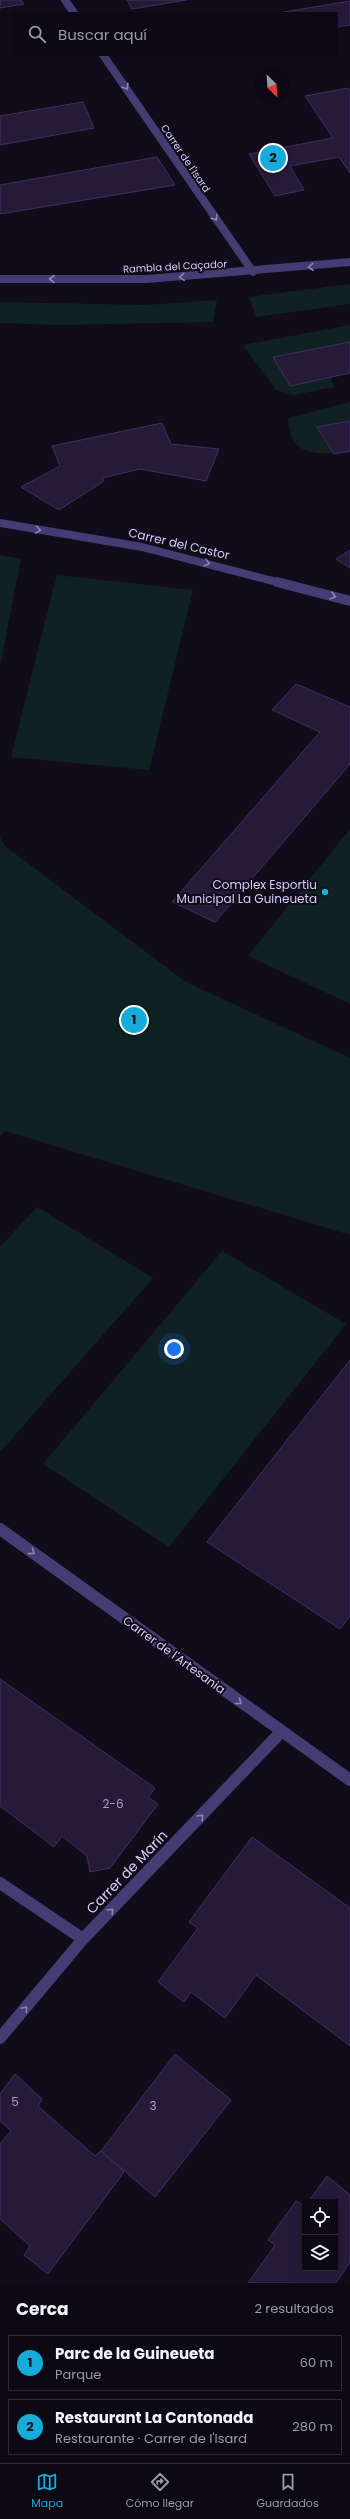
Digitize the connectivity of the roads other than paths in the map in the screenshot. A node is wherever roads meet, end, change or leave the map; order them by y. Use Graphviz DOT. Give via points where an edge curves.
graph roads {
  1 [pos="65,0"];
  2 [pos="73,12"];
  3 [pos="104,56"];
  4 [pos="350,262"];
  5 [pos="254,272"];
  6 [pos="0,279"];
  7 [pos="0,523"];
  8 [pos="350,601"];
  9 [pos="0,1529"];
  10 [pos="281,1732"];
  11 [pos="350,1780"];
  12 [pos="0,1883"];
  13 [pos="83,1940"];
  14 [pos="0,2038"];
  1 -- 2 [label="street"];
  3 -- 5 [label="street, Carrer de l'Isard, one-way"];
  4 -- 5 [label="street, Rambla del Caçador, one-way"];
  5 -- 6 [label="street, Rambla del Caçador, one-way" via="147,279"];
  7 -- 8 [label="street, Carrer del Castor, one-way" via="142,547"];
  9 -- 10 [label="street, Carrer de l'Artesania, one-way"];
  10 -- 11 [label="street, Carrer de l'Artesania"];
  13 -- 10 [label="street, Carrer de Marín, one-way"];
  12 -- 13 [label="street"];
  14 -- 13 [label="street, Carrer de Marín, one-way"];
}
